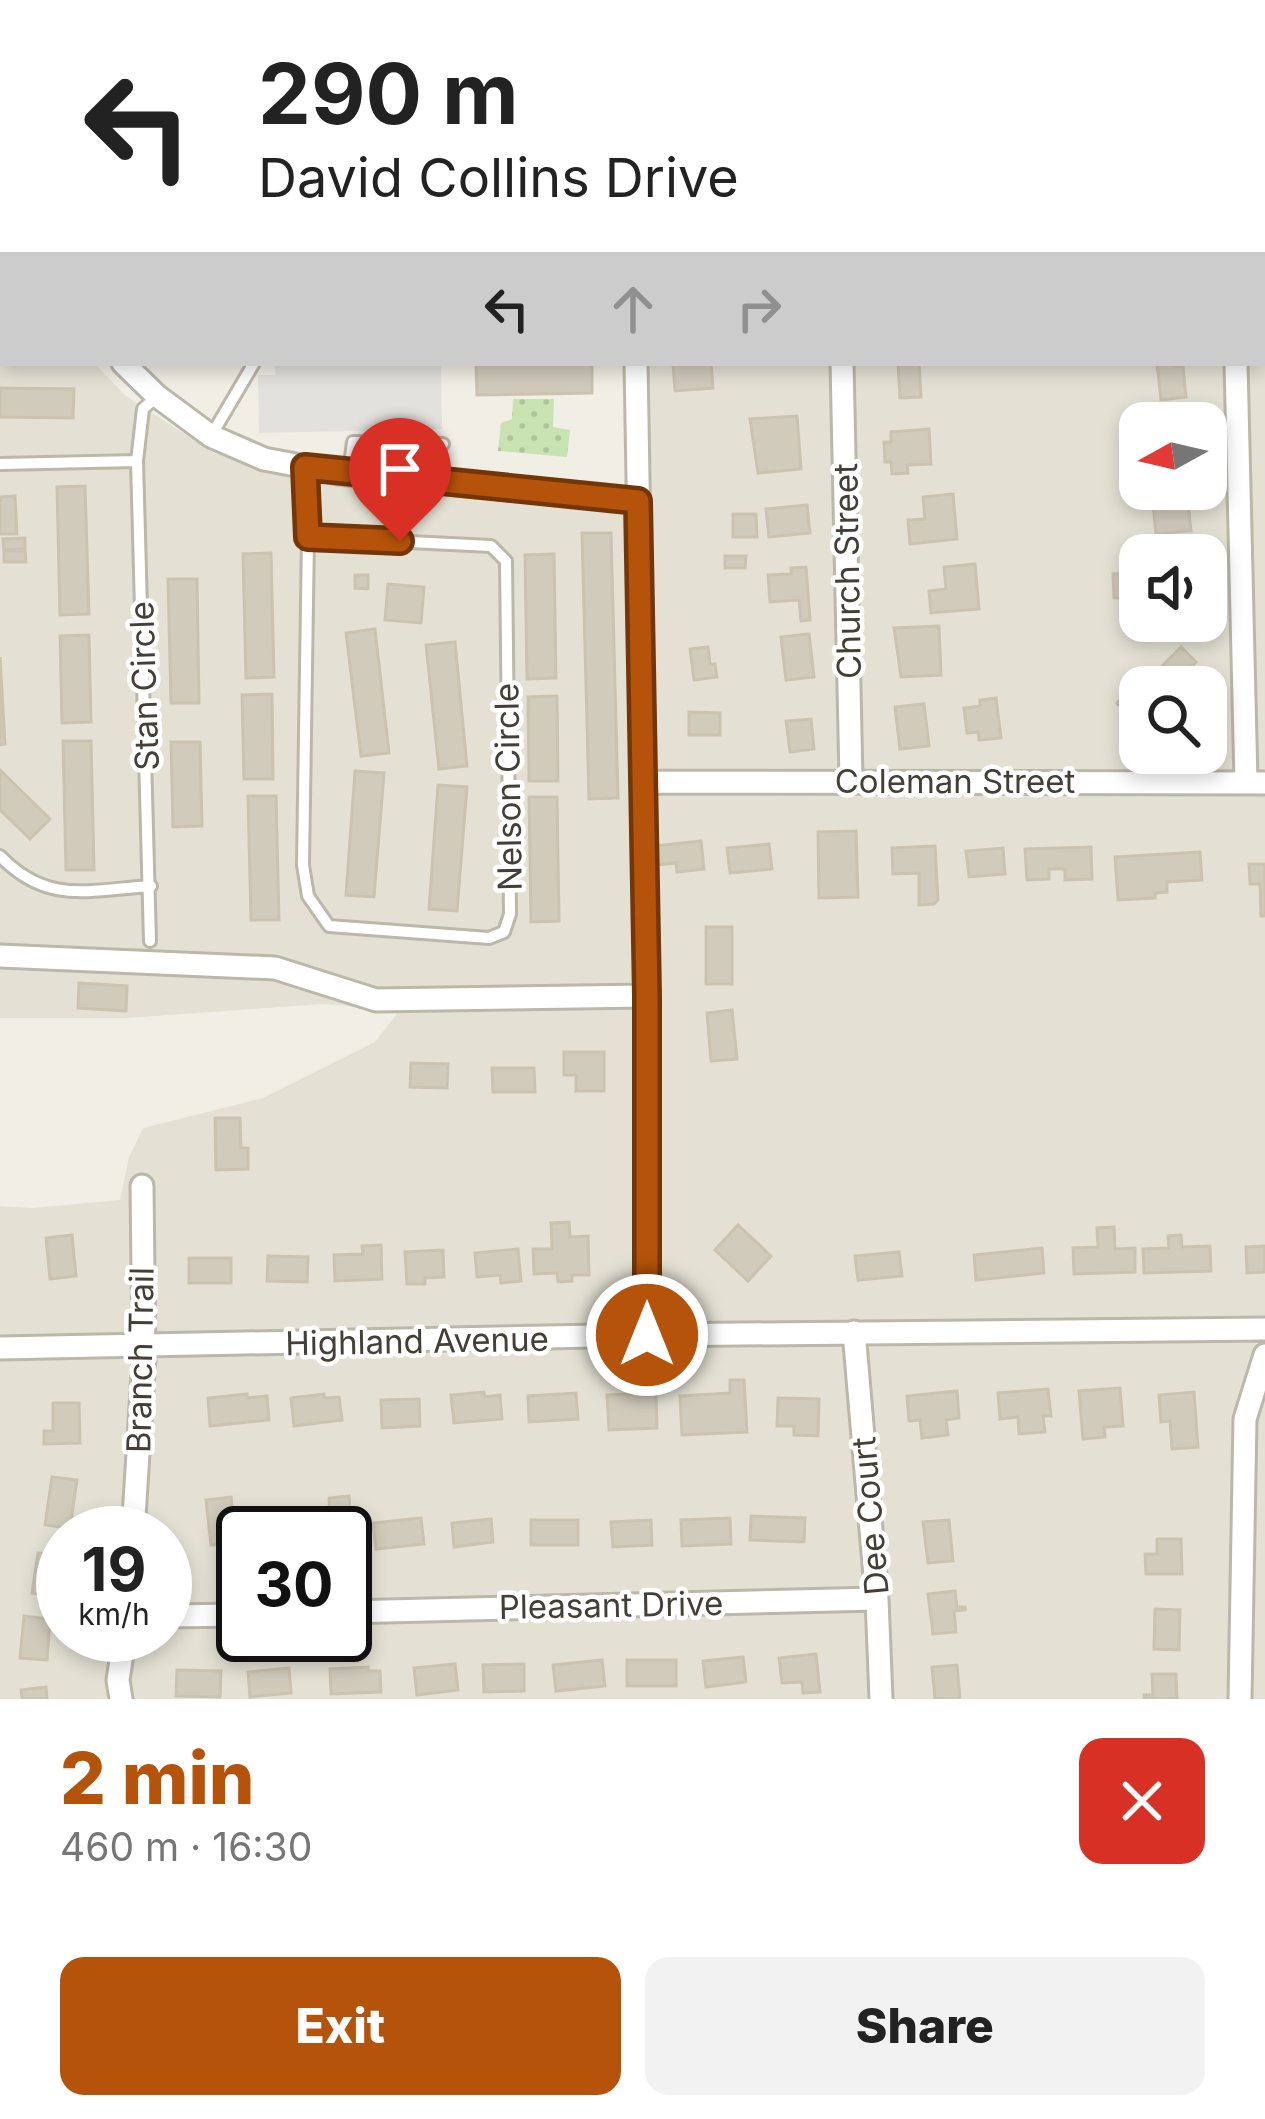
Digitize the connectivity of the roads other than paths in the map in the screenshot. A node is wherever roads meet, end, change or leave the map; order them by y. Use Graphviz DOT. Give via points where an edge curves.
graph roads {
  1 [pos="126,366"];
  2 [pos="252,366"];
  3 [pos="636,366"];
  4 [pos="842,366"];
  5 [pos="1235,366"];
  6 [pos="157,396"];
  7 [pos="211,436"];
  8 [pos="442,444"];
  9 [pos="137,461"];
  10 [pos="0,464"];
  11 [pos="305,467"];
  12 [pos="349,473"];
  13 [pos="638,501"];
  14 [pos="308,537"];
  15 [pos="851,779"];
  16 [pos="644,782"];
  17 [pos="1256,783"];
  18 [pos="0,856"];
  19 [pos="151,886"];
  20 [pos="150,941"];
  21 [pos="0,956"];
  22 [pos="647,996"];
  23 [pos="142,1186"];
  24 [pos="1265,1329"];
  25 [pos="854,1333"];
  26 [pos="647,1335"];
  27 [pos="0,1348"];
  28 [pos="143,1348"];
  29 [pos="1265,1355"];
  30 [pos="134,1506"];
  31 [pos="877,1599"];
  32 [pos="372,1611"];
  33 [pos="121,1662"];
  34 [pos="121,1699"];
  35 [pos="881,1699"];
  36 [pos="1240,1699"];
  1 -- 6 [label="street"];
  2 -- 7 [label="lane"];
  3 -- 13 [label="street"];
  4 -- 15 [label="street, Church Street"];
  5 -- 17 [label="street"];
  6 -- 7 [label="street"];
  6 -- 9 [label="lane, Stan Circle" via="143,409"];
  7 -- 11 [label="street"];
  8 -- 12 [label="lane" via="353,442"];
  9 -- 10 [label="lane"];
  9 -- 19 [label="lane, Stan Circle"];
  11 -- 12 [label="street"];
  11 -- 14 [label="lane, Nelson Circle"];
  12 -- 13 [label="street"];
  13 -- 16 [label="street"];
  14 -- 14 [label="lane, Nelson Circle" via="308,896 329,926 489,938 503,932 510,914 506,561 491,546"];
  15 -- 16 [label="street, Coleman Street"];
  15 -- 17 [label="street, Coleman Street"];
  16 -- 22 [label="street"];
  18 -- 19 [label="lane" via="51,890"];
  19 -- 20 [label="lane, Stan Circle"];
  21 -- 22 [label="street" via="274,968 376,1000"];
  22 -- 26 [label="street"];
  23 -- 28 [label="street, Branch Trail"];
  24 -- 25 [label="street, Highland Avenue"];
  25 -- 26 [label="street, Highland Avenue"];
  25 -- 31 [label="street, Dee Court"];
  26 -- 28 [label="street, Highland Avenue"];
  27 -- 28 [label="street, Highland Avenue"];
  28 -- 30 [label="street, Branch Trail"];
  29 -- 36 [label="street" via="1245,1419"];
  31 -- 32 [label="street, Pleasant Drive"];
  31 -- 35 [label="street, Dee Court"];
  33 -- 34 [label="street"];
}
